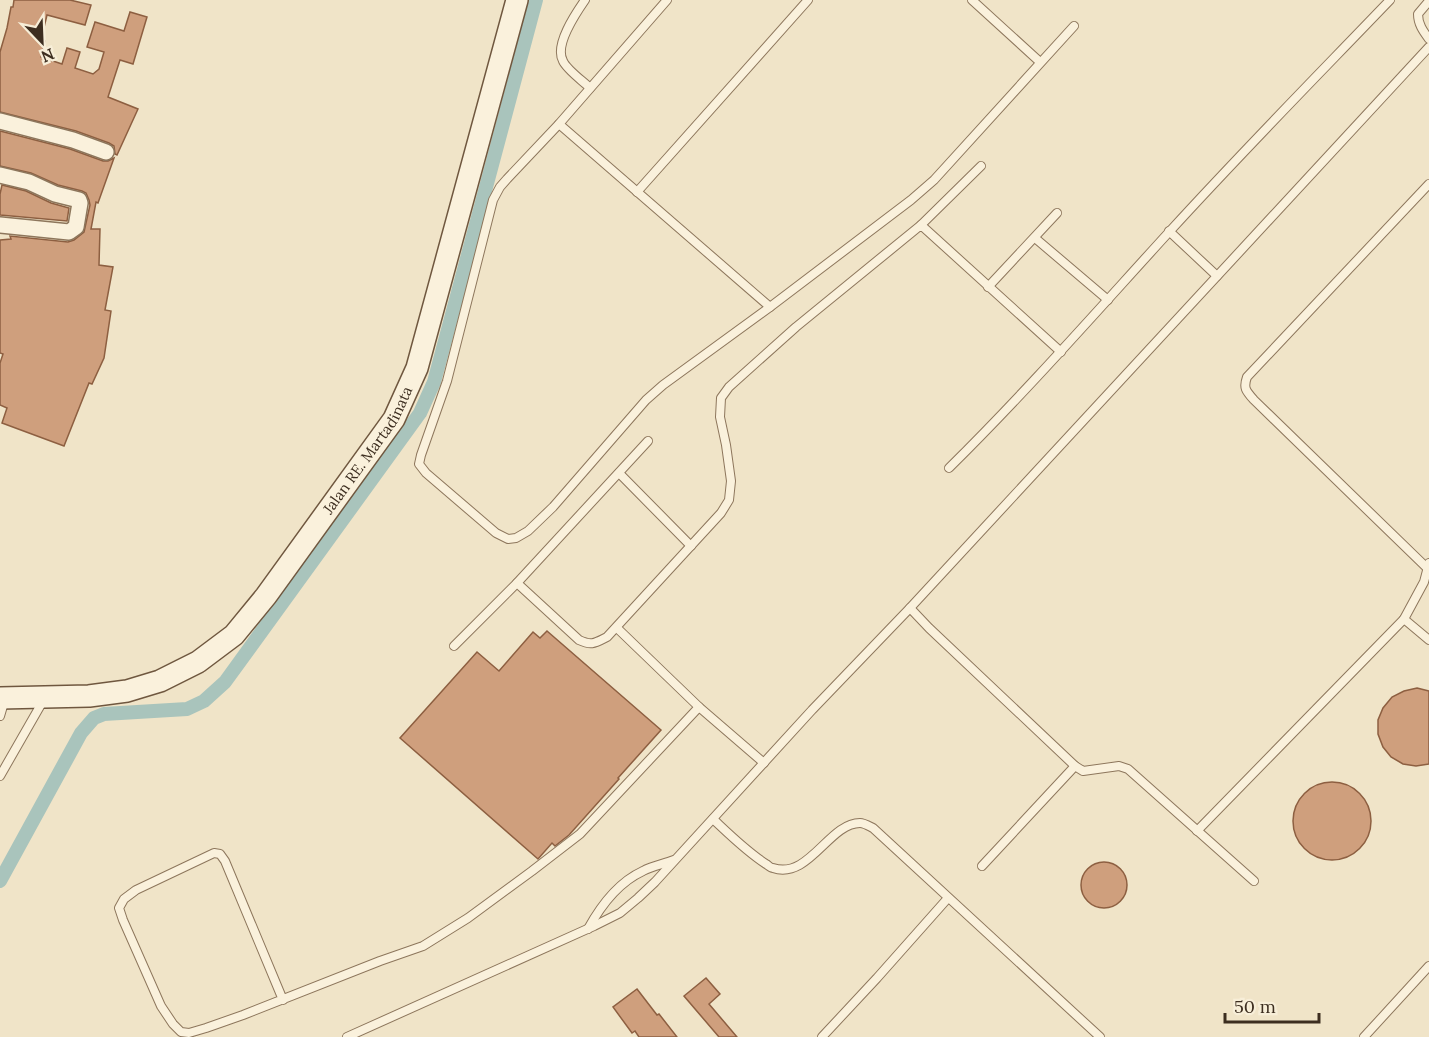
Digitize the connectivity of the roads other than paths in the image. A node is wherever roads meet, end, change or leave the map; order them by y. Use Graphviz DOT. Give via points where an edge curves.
graph roads {
  1 [pos="517,0"];
  2 [pos="585,0"];
  3 [pos="667,0"];
  4 [pos="808,0"];
  5 [pos="972,0"];
  6 [pos="1390,0"];
  7 [pos="1429,1"];
  8 [pos="1074,26"];
  9 [pos="1429,39"];
  10 [pos="1429,47"];
  11 [pos="1040,62"];
  12 [pos="590,88"];
  13 [pos="0,121"];
  14 [pos="559,124"];
  15 [pos="106,152"];
  16 [pos="981,166"];
  17 [pos="0,175"];
  18 [pos="1429,184"];
  19 [pos="637,192"];
  20 [pos="1058,213"];
  21 [pos="0,225"];
  22 [pos="921,225"];
  23 [pos="1169,231"];
  24 [pos="1035,238"];
  25 [pos="1217,276"];
  26 [pos="988,286"];
  27 [pos="1108,300"];
  28 [pos="770,307"];
  29 [pos="1061,352"];
  30 [pos="648,441"];
  31 [pos="949,468"];
  32 [pos="619,473"];
  33 [pos="691,546"];
  34 [pos="1428,566"];
  35 [pos="517,583"];
  36 [pos="910,608"];
  37 [pos="1404,619"];
  38 [pos="617,628"];
  39 [pos="1429,640"];
  40 [pos="454,646"];
  41 [pos="45,697"];
  42 [pos="2,704"];
  43 [pos="699,707"];
  44 [pos="764,763"];
  45 [pos="1075,766"];
  46 [pos="0,776"];
  47 [pos="713,819"];
  48 [pos="1197,831"];
  49 [pos="675,859"];
  50 [pos="982,866"];
  51 [pos="1254,881"];
  52 [pos="948,898"];
  53 [pos="588,929"];
  54 [pos="1429,966"];
  55 [pos="283,1000"];
  56 [pos="347,1037"];
  57 [pos="822,1037"];
  58 [pos="1100,1037"];
  59 [pos="1364,1037"];
  1 -- 41 [label="main road, Jalan RE. Martadinata" via="417,368 394,419 234,635 198,662 160,681 127,691"];
  2 -- 12 [label="lane" via="564,37 561,59"];
  3 -- 12 [label="lane"];
  4 -- 19 [label="lane"];
  5 -- 11 [label="lane"];
  6 -- 23 [label="lane"];
  7 -- 9 [label="lane" via="1418,14 1418,21"];
  8 -- 11 [label="lane"];
  10 -- 25 [label="lane"];
  11 -- 28 [label="lane" via="934,180"];
  12 -- 14 [label="lane"];
  13 -- 15 [label="street"];
  14 -- 19 [label="lane"];
  14 -- 28 [label="lane" via="507,178 493,200 447,381 419,464 443,488 496,533 516,538 553,507 646,400"];
  16 -- 22 [label="lane"];
  17 -- 21 [label="street" via="80,203 76,227 69,232"];
  18 -- 34 [label="lane" via="1247,377 1245,384 1254,400"];
  19 -- 28 [label="lane"];
  20 -- 24 [label="lane"];
  22 -- 26 [label="lane"];
  22 -- 33 [label="lane" via="796,327 721,398 729,500"];
  23 -- 25 [label="lane"];
  23 -- 27 [label="lane"];
  24 -- 26 [label="lane"];
  24 -- 27 [label="lane"];
  25 -- 36 [label="lane"];
  26 -- 29 [label="lane"];
  27 -- 29 [label="lane"];
  29 -- 31 [label="lane"];
  30 -- 32 [label="lane"];
  32 -- 33 [label="lane"];
  32 -- 35 [label="lane"];
  33 -- 38 [label="lane"];
  34 -- 37 [label="lane"];
  35 -- 38 [label="lane" via="588,644 607,637"];
  35 -- 40 [label="lane"];
  36 -- 44 [label="lane"];
  36 -- 45 [label="lane"];
  37 -- 39 [label="lane"];
  37 -- 48 [label="lane"];
  38 -- 43 [label="lane"];
  41 -- 42 [label="main road, Jalan RE. Martadinata"];
  41 -- 46 [label="lane"];
  43 -- 44 [label="lane"];
  43 -- 55 [label="lane" via="580,834 468,918 423,946"];
  44 -- 47 [label="lane"];
  45 -- 48 [label="lane" via="1083,771 1119,766 1128,769"];
  45 -- 50 [label="lane"];
  47 -- 49 [label="lane"];
  47 -- 52 [label="lane" via="754,857 773,868 790,870 849,825 862,823 873,828"];
  48 -- 51 [label="lane"];
  49 -- 53 [label="lane" via="620,913"];
  49 -- 53 [label="lane" via="641,871 627,881 597,912"];
  52 -- 57 [label="lane"];
  52 -- 58 [label="lane"];
  53 -- 56 [label="lane"];
  54 -- 59 [label="lane"];
  55 -- 55 [label="lane" via="207,1028 181,1032 161,1006 123,920 119,908 124,899 214,853 220,854"];
}
